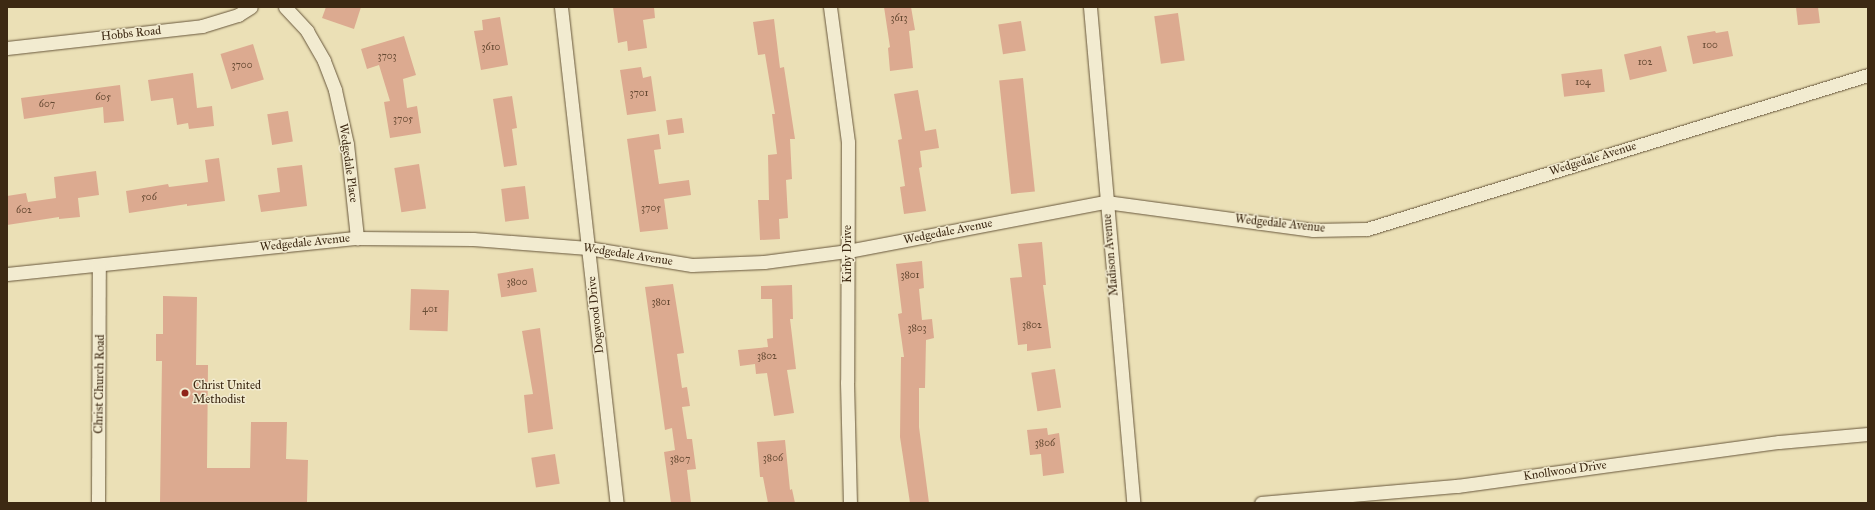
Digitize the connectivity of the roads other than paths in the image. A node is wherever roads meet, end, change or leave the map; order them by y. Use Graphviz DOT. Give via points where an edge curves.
graph roads {
  1 [pos="251,7"];
  2 [pos="285,7"];
  3 [pos="561,7"];
  4 [pos="830,7"];
  5 [pos="1090,7"];
  6 [pos="7,48"];
  7 [pos="1868,75"];
  8 [pos="1106,202"];
  9 [pos="357,238"];
  10 [pos="588,248"];
  11 [pos="848,251"];
  12 [pos="98,266"];
  13 [pos="7,274"];
  14 [pos="1868,434"];
  15 [pos="98,503"];
  16 [pos="616,503"];
  17 [pos="850,503"];
  18 [pos="1133,503"];
  19 [pos="1261,503"];
  1 -- 6 [label="street, Hobbs Road" via="238,15 202,26"];
  2 -- 9 [label="street, Wedgedale Place" via="307,31 324,61 335,90 347,144"];
  3 -- 10 [label="street, Dogwood Drive"];
  4 -- 11 [label="street, Kirby Drive" via="848,142"];
  5 -- 8 [label="street, Madison Avenue"];
  7 -- 8 [label="street, Wedgedale Avenue" via="1366,229 1314,230"];
  8 -- 11 [label="street, Wedgedale Avenue"];
  8 -- 18 [label="street, Madison Avenue"];
  9 -- 10 [label="street, Wedgedale Avenue" via="473,239"];
  9 -- 12 [label="street, Wedgedale Avenue"];
  10 -- 11 [label="street, Wedgedale Avenue" via="692,265 764,262"];
  10 -- 16 [label="street, Dogwood Drive"];
  11 -- 17 [label="street, Kirby Drive"];
  12 -- 13 [label="street, Wedgedale Avenue"];
  12 -- 15 [label="street, Christ Church Road"];
  14 -- 19 [label="street, Knollwood Drive" via="1779,442 1457,486"];
}
